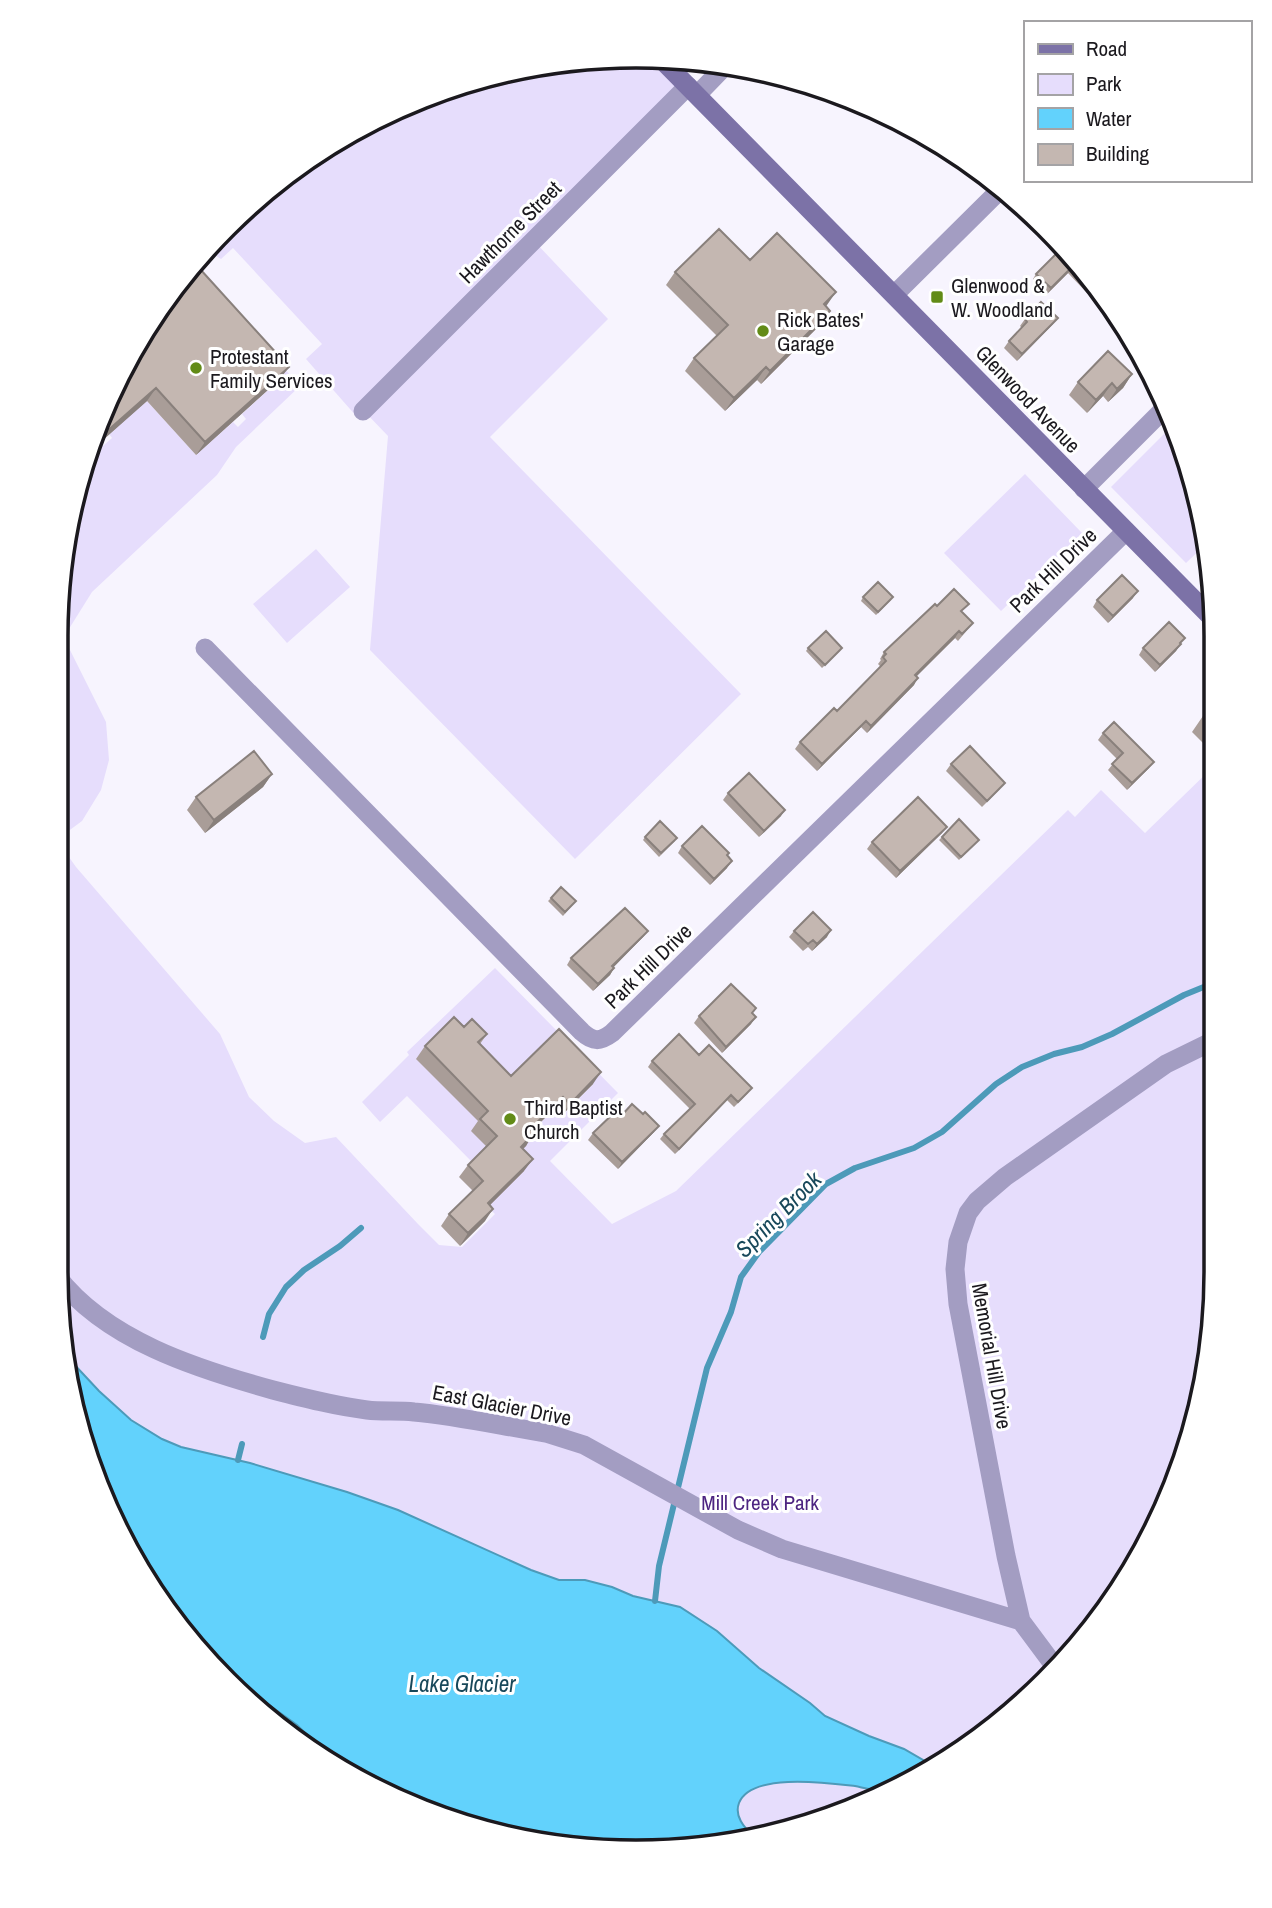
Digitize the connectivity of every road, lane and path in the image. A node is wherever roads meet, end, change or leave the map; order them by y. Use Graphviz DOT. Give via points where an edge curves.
graph roads {
  1 [pos="671,69"];
  2 [pos="714,74"];
  3 [pos="692,90"];
  4 [pos="994,196"];
  5 [pos="894,295"];
  6 [pos="363,411"];
  7 [pos="1159,414"];
  8 [pos="1084,489"];
  9 [pos="1126,531"];
  10 [pos="1203,609"];
  11 [pos="205,648"];
  12 [pos="1204,1045"];
  13 [pos="68,1290"];
  14 [pos="1021,1621"];
  15 [pos="1050,1660"];
  1 -- 3 [label="main road, Glenwood Avenue"];
  2 -- 3 [label="street, Hawthorne Street"];
  3 -- 5 [label="main road, Glenwood Avenue"];
  3 -- 6 [label="street, Hawthorne Street"];
  4 -- 5 [label="street"];
  5 -- 8 [label="main road, Glenwood Avenue"];
  7 -- 8 [label="street"];
  8 -- 9 [label="main road, Glenwood Avenue"];
  9 -- 10 [label="main road, Glenwood Avenue"];
  9 -- 11 [label="street, Park Hill Drive" via="612,1033 597,1041 582,1032"];
  12 -- 14 [label="street, Memorial Hill Drive" via="1166,1064 1004,1177 968,1213 958,1242 958,1304"];
  13 -- 14 [label="street, East Glacier Drive" via="116,1328 165,1354 229,1378 367,1410 414,1412 546,1433 584,1444 738,1530 794,1552"];
  14 -- 15 [label="street, Memorial Hill Drive"];
}
